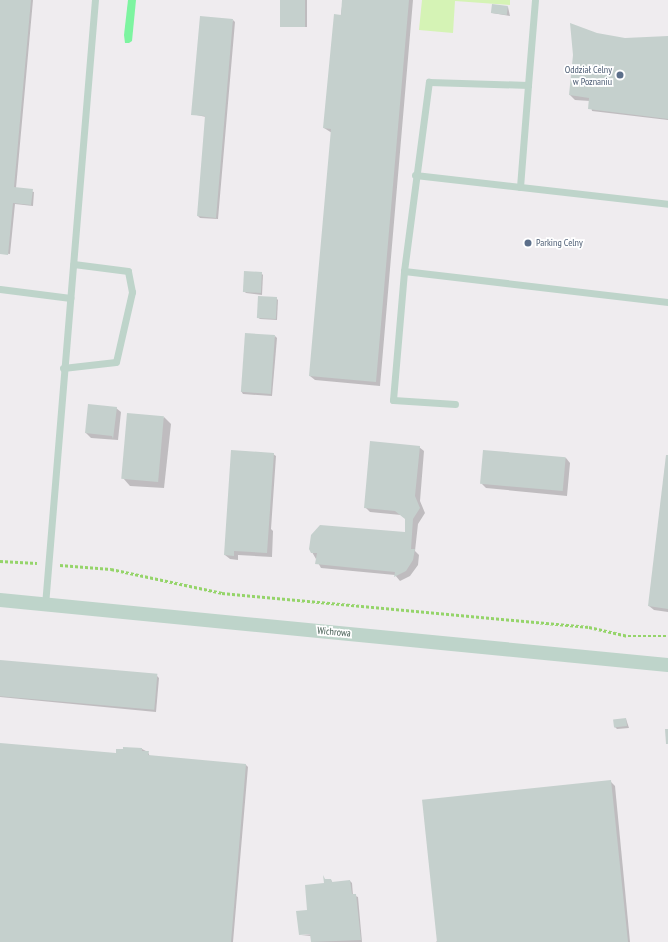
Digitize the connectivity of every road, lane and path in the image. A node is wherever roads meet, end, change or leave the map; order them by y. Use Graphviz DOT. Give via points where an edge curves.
graph roads {
  1 [pos="95,0"];
  2 [pos="535,0"];
  3 [pos="528,85"];
  4 [pos="415,175"];
  5 [pos="520,187"];
  6 [pos="668,204"];
  7 [pos="73,264"];
  8 [pos="404,271"];
  9 [pos="0,289"];
  10 [pos="70,298"];
  11 [pos="668,302"];
  12 [pos="63,368"];
  13 [pos="455,404"];
  14 [pos="0,561"];
  15 [pos="47,564"];
  16 [pos="0,600"];
  17 [pos="45,605"];
  18 [pos="668,636"];
  19 [pos="668,665"];
  1 -- 7 [label="lane"];
  2 -- 3 [label="lane"];
  3 -- 4 [label="lane" via="429,82"];
  3 -- 5 [label="lane"];
  4 -- 5 [label="lane"];
  4 -- 8 [label="lane"];
  5 -- 6 [label="lane"];
  7 -- 10 [label="lane"];
  7 -- 12 [label="lane" via="128,271 132,292 116,362"];
  8 -- 11 [label="lane"];
  8 -- 13 [label="lane" via="393,400"];
  9 -- 10 [label="lane"];
  10 -- 12 [label="lane"];
  12 -- 15 [label="lane"];
  14 -- 15 [label="path"];
  15 -- 17 [label="lane"];
  15 -- 18 [label="path" via="111,569 222,593 589,626 628,636"];
  16 -- 17 [label="street, Wichrowa"];
  17 -- 19 [label="street, Wichrowa"];
}
